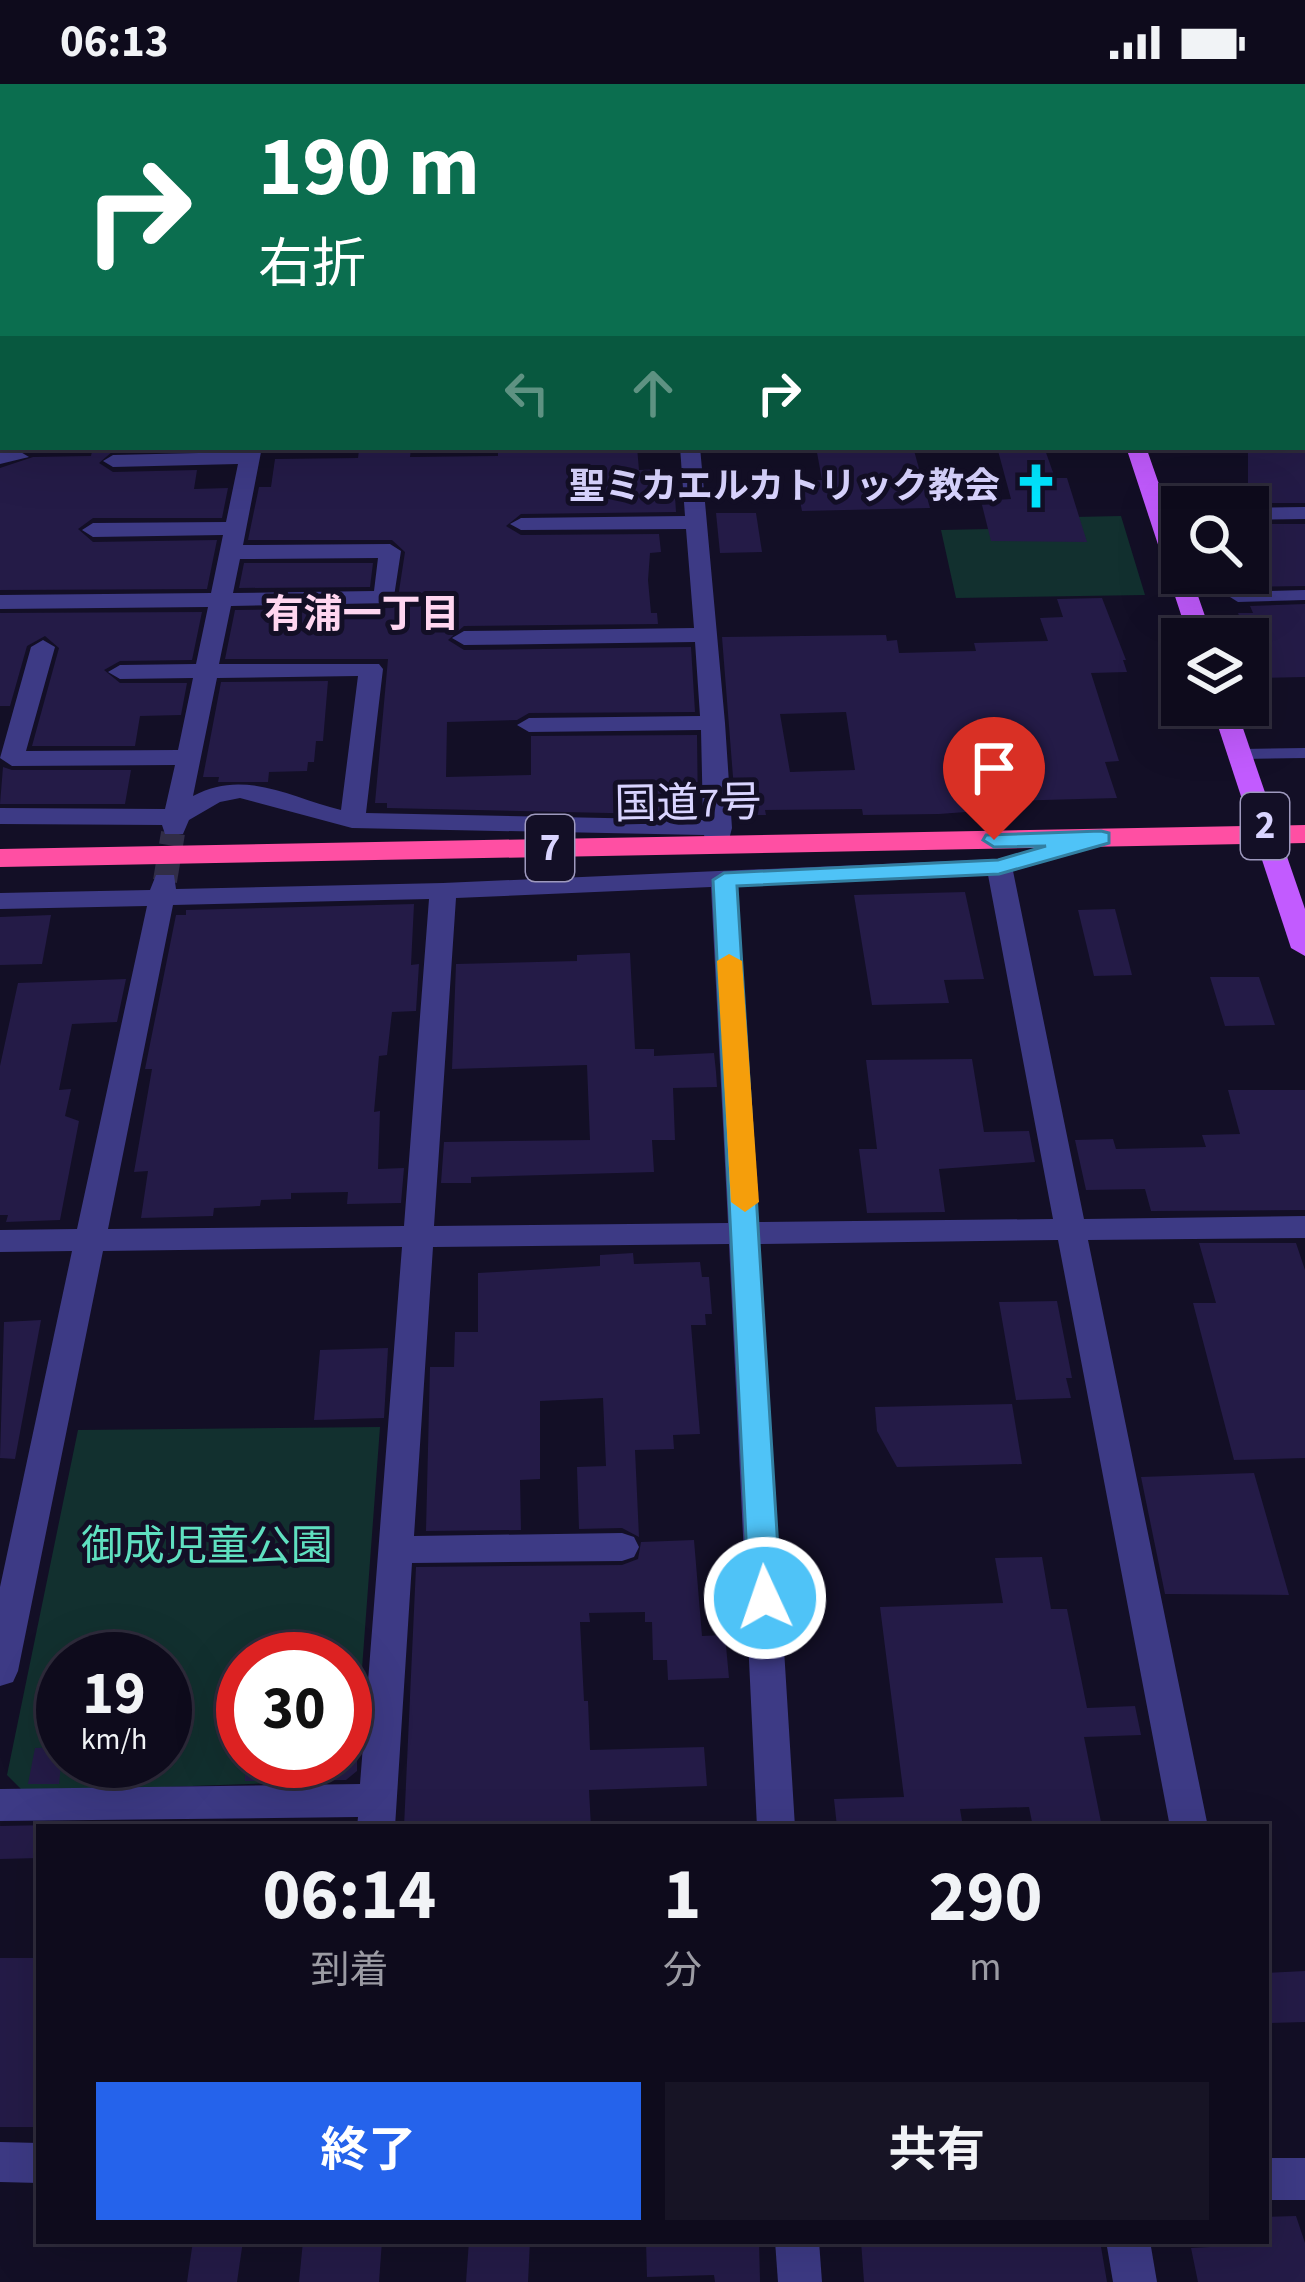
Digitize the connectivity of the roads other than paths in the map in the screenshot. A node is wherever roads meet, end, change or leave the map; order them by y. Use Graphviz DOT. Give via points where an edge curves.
graph roads {
  1 [pos="690,450"];
  2 [pos="1138,450"];
  3 [pos="251,453"];
  4 [pos="113,460"];
  5 [pos="1161,495"];
  6 [pos="1305,513"];
  7 [pos="1269,514"];
  8 [pos="695,522"];
  9 [pos="521,524"];
  10 [pos="93,530"];
  11 [pos="234,540"];
  12 [pos="1305,596"];
  13 [pos="1238,597"];
  14 [pos="221,600"];
  15 [pos="0,602"];
  16 [pos="703,635"];
  17 [pos="464,638"];
  18 [pos="43,647"];
  19 [pos="208,670"];
  20 [pos="121,672"];
  21 [pos="712,723"];
  22 [pos="529,725"];
  23 [pos="1230,726"];
  24 [pos="1305,753"];
  25 [pos="1240,754"];
  26 [pos="188,757"];
  27 [pos="0,816"];
  28 [pos="352,820"];
  29 [pos="174,825"];
  30 [pos="1267,834"];
  31 [pos="1305,834"];
  32 [pos="717,837"];
  33 [pos="1101,838"];
  34 [pos="0,858"];
  35 [pos="999,867"];
  36 [pos="724,880"];
  37 [pos="163,889"];
  38 [pos="443,891"];
  39 [pos="0,901"];
  40 [pos="1305,948"];
  41 [pos="1305,1227"];
  42 [pos="1069,1230"];
  43 [pos="747,1233"];
  44 [pos="415,1237"];
  45 [pos="90,1239"];
  46 [pos="0,1241"];
  47 [pos="622,1546"];
  48 [pos="394,1550"];
  49 [pos="0,1671"];
  50 [pos="0,1804"];
  51 [pos="377,1814"];
  52 [pos="776,1824"];
  53 [pos="1188,1824"];
  54 [pos="0,2162"];
  55 [pos="36,2163"];
  56 [pos="1269,2179"];
  57 [pos="1305,2179"];
  58 [pos="797,2244"];
  59 [pos="1129,2244"];
  60 [pos="800,2282"];
  61 [pos="1135,2282"];
  1 -- 8 [label="street"];
  2 -- 5 [label="main road"];
  3 -- 4 [label="street"];
  3 -- 11 [label="street"];
  6 -- 7 [label="street"];
  8 -- 9 [label="street"];
  8 -- 16 [label="street"];
  10 -- 11 [label="street"];
  11 -- 14 [label="street"];
  11 -- 14 [label="street" via="390,551 386,598"];
  12 -- 13 [label="lane"];
  14 -- 15 [label="street"];
  14 -- 19 [label="street"];
  16 -- 17 [label="street"];
  16 -- 21 [label="street"];
  18 -- 26 [label="street" via="12,758"];
  19 -- 20 [label="street"];
  19 -- 26 [label="street"];
  19 -- 28 [label="street" via="371,669"];
  21 -- 22 [label="street"];
  21 -- 32 [label="street"];
  23 -- 25 [label="main road, 2"];
  24 -- 25 [label="lane"];
  25 -- 30 [label="main road, 2"];
  26 -- 29 [label="street"];
  27 -- 29 [label="street"];
  28 -- 29 [label="street" via="240,790 212,796"];
  28 -- 32 [label="street"];
  30 -- 31 [label="highway, 国道7号 / 7"];
  30 -- 33 [label="highway, 国道7号 / 7"];
  30 -- 40 [label="main road, 2"];
  32 -- 33 [label="highway, 国道7号 / 7"];
  32 -- 34 [label="highway, 国道7号 / 7"];
  33 -- 35 [label="street"];
  35 -- 36 [label="street"];
  35 -- 42 [label="street"];
  36 -- 38 [label="street"];
  36 -- 43 [label="street"];
  37 -- 38 [label="street"];
  37 -- 39 [label="street"];
  37 -- 45 [label="street"];
  38 -- 44 [label="street"];
  41 -- 42 [label="street"];
  42 -- 43 [label="street"];
  42 -- 53 [label="street"];
  43 -- 44 [label="street"];
  43 -- 52 [label="street"];
  44 -- 45 [label="street"];
  44 -- 48 [label="street"];
  45 -- 46 [label="street"];
  45 -- 49 [label="street"];
  47 -- 48 [label="street"];
  48 -- 51 [label="street"];
  50 -- 51 [label="street"];
  54 -- 55 [label="street"];
  56 -- 57 [label="street"];
  58 -- 60 [label="street"];
  59 -- 61 [label="street"];
}
